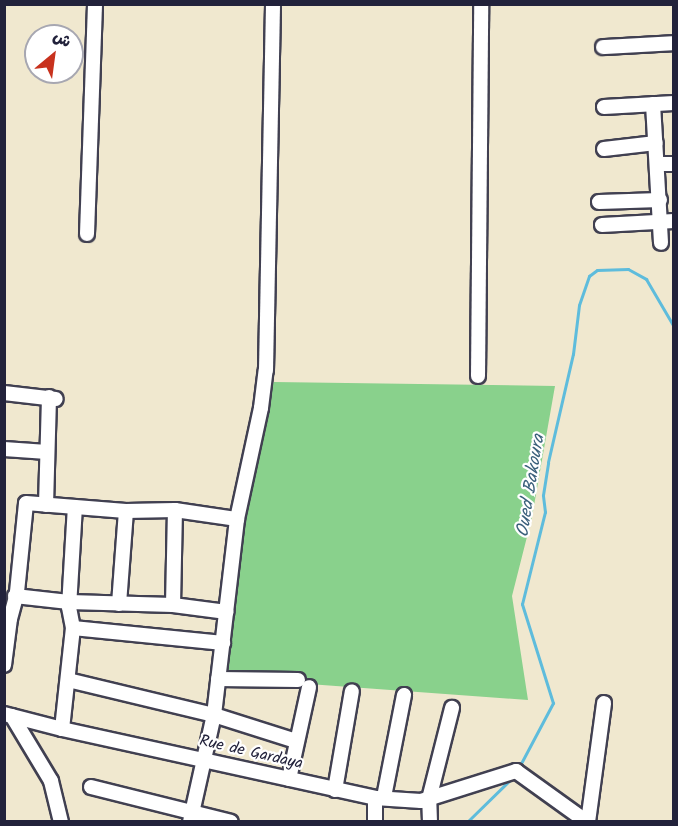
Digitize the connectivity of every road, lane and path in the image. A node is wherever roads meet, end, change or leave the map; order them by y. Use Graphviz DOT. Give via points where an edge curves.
graph roads {
  1 [pos="94,4"];
  2 [pos="273,4"];
  3 [pos="481,4"];
  4 [pos="674,43"];
  5 [pos="603,47"];
  6 [pos="674,103"];
  7 [pos="653,104"];
  8 [pos="604,107"];
  9 [pos="656,143"];
  10 [pos="604,149"];
  11 [pos="658,164"];
  12 [pos="674,164"];
  13 [pos="660,201"];
  14 [pos="599,202"];
  15 [pos="667,222"];
  16 [pos="602,225"];
  17 [pos="87,234"];
  18 [pos="661,243"];
  19 [pos="478,376"];
  20 [pos="4,393"];
  21 [pos="4,449"];
  22 [pos="47,452"];
  23 [pos="46,505"];
  24 [pos="75,507"];
  25 [pos="175,510"];
  26 [pos="126,511"];
  27 [pos="237,519"];
  28 [pos="15,596"];
  29 [pos="69,602"];
  30 [pos="119,604"];
  31 [pos="173,605"];
  32 [pos="228,612"];
  33 [pos="73,628"];
  34 [pos="223,643"];
  35 [pos="4,665"];
  36 [pos="218,679"];
  37 [pos="68,680"];
  38 [pos="352,691"];
  39 [pos="404,695"];
  40 [pos="604,703"];
  41 [pos="452,708"];
  42 [pos="8,715"];
  43 [pos="213,715"];
  44 [pos="62,729"];
  45 [pos="296,741"];
  46 [pos="204,759"];
  47 [pos="289,779"];
  48 [pos="91,788"];
  49 [pos="335,790"];
  50 [pos="379,798"];
  51 [pos="429,799"];
  52 [pos="192,818"];
  53 [pos="61,822"];
  54 [pos="231,822"];
  55 [pos="375,822"];
  56 [pos="430,822"];
  57 [pos="587,822"];
  1 -- 17 [label="street"];
  2 -- 27 [label="street" via="266,370"];
  3 -- 19 [label="street"];
  4 -- 5 [label="street"];
  6 -- 7 [label="street"];
  7 -- 8 [label="street"];
  7 -- 9 [label="street"];
  9 -- 10 [label="street"];
  9 -- 11 [label="street"];
  11 -- 12 [label="street"];
  11 -- 13 [label="street"];
  13 -- 14 [label="street"];
  13 -- 15 [label="street"];
  15 -- 16 [label="street"];
  15 -- 18 [label="street"];
  20 -- 22 [label="street" via="53,398"];
  21 -- 22 [label="street"];
  22 -- 23 [label="street"];
  23 -- 24 [label="street"];
  23 -- 28 [label="street" via="26,503"];
  24 -- 26 [label="street"];
  24 -- 29 [label="street"];
  25 -- 26 [label="street"];
  25 -- 27 [label="street"];
  25 -- 31 [label="street"];
  26 -- 30 [label="street"];
  27 -- 32 [label="street"];
  28 -- 29 [label="street"];
  28 -- 35 [label="street"];
  29 -- 30 [label="street"];
  29 -- 33 [label="street"];
  30 -- 31 [label="street"];
  31 -- 32 [label="street"];
  32 -- 34 [label="street"];
  33 -- 34 [label="street"];
  33 -- 37 [label="street"];
  34 -- 36 [label="street"];
  36 -- 43 [label="street"];
  36 -- 45 [label="street" via="304,683"];
  37 -- 43 [label="street"];
  37 -- 44 [label="street"];
  38 -- 49 [label="street"];
  39 -- 50 [label="street"];
  40 -- 57 [label="street"];
  41 -- 51 [label="street"];
  42 -- 44 [label="street, Rue de Gardaya"];
  42 -- 53 [label="street" via="51,781"];
  43 -- 45 [label="street"];
  43 -- 46 [label="street"];
  44 -- 46 [label="street, Rue de Gardaya"];
  45 -- 47 [label="street"];
  46 -- 47 [label="street, Rue de Gardaya"];
  46 -- 52 [label="street"];
  47 -- 49 [label="street, Rue de Gardaya"];
  48 -- 52 [label="street"];
  49 -- 50 [label="street, Rue de Gardaya"];
  50 -- 51 [label="street, Rue de Gardaya"];
  50 -- 55 [label="street"];
  51 -- 56 [label="street"];
  51 -- 57 [label="street, Rue de Gardaya" via="516,771"];
  52 -- 54 [label="street"];
}
